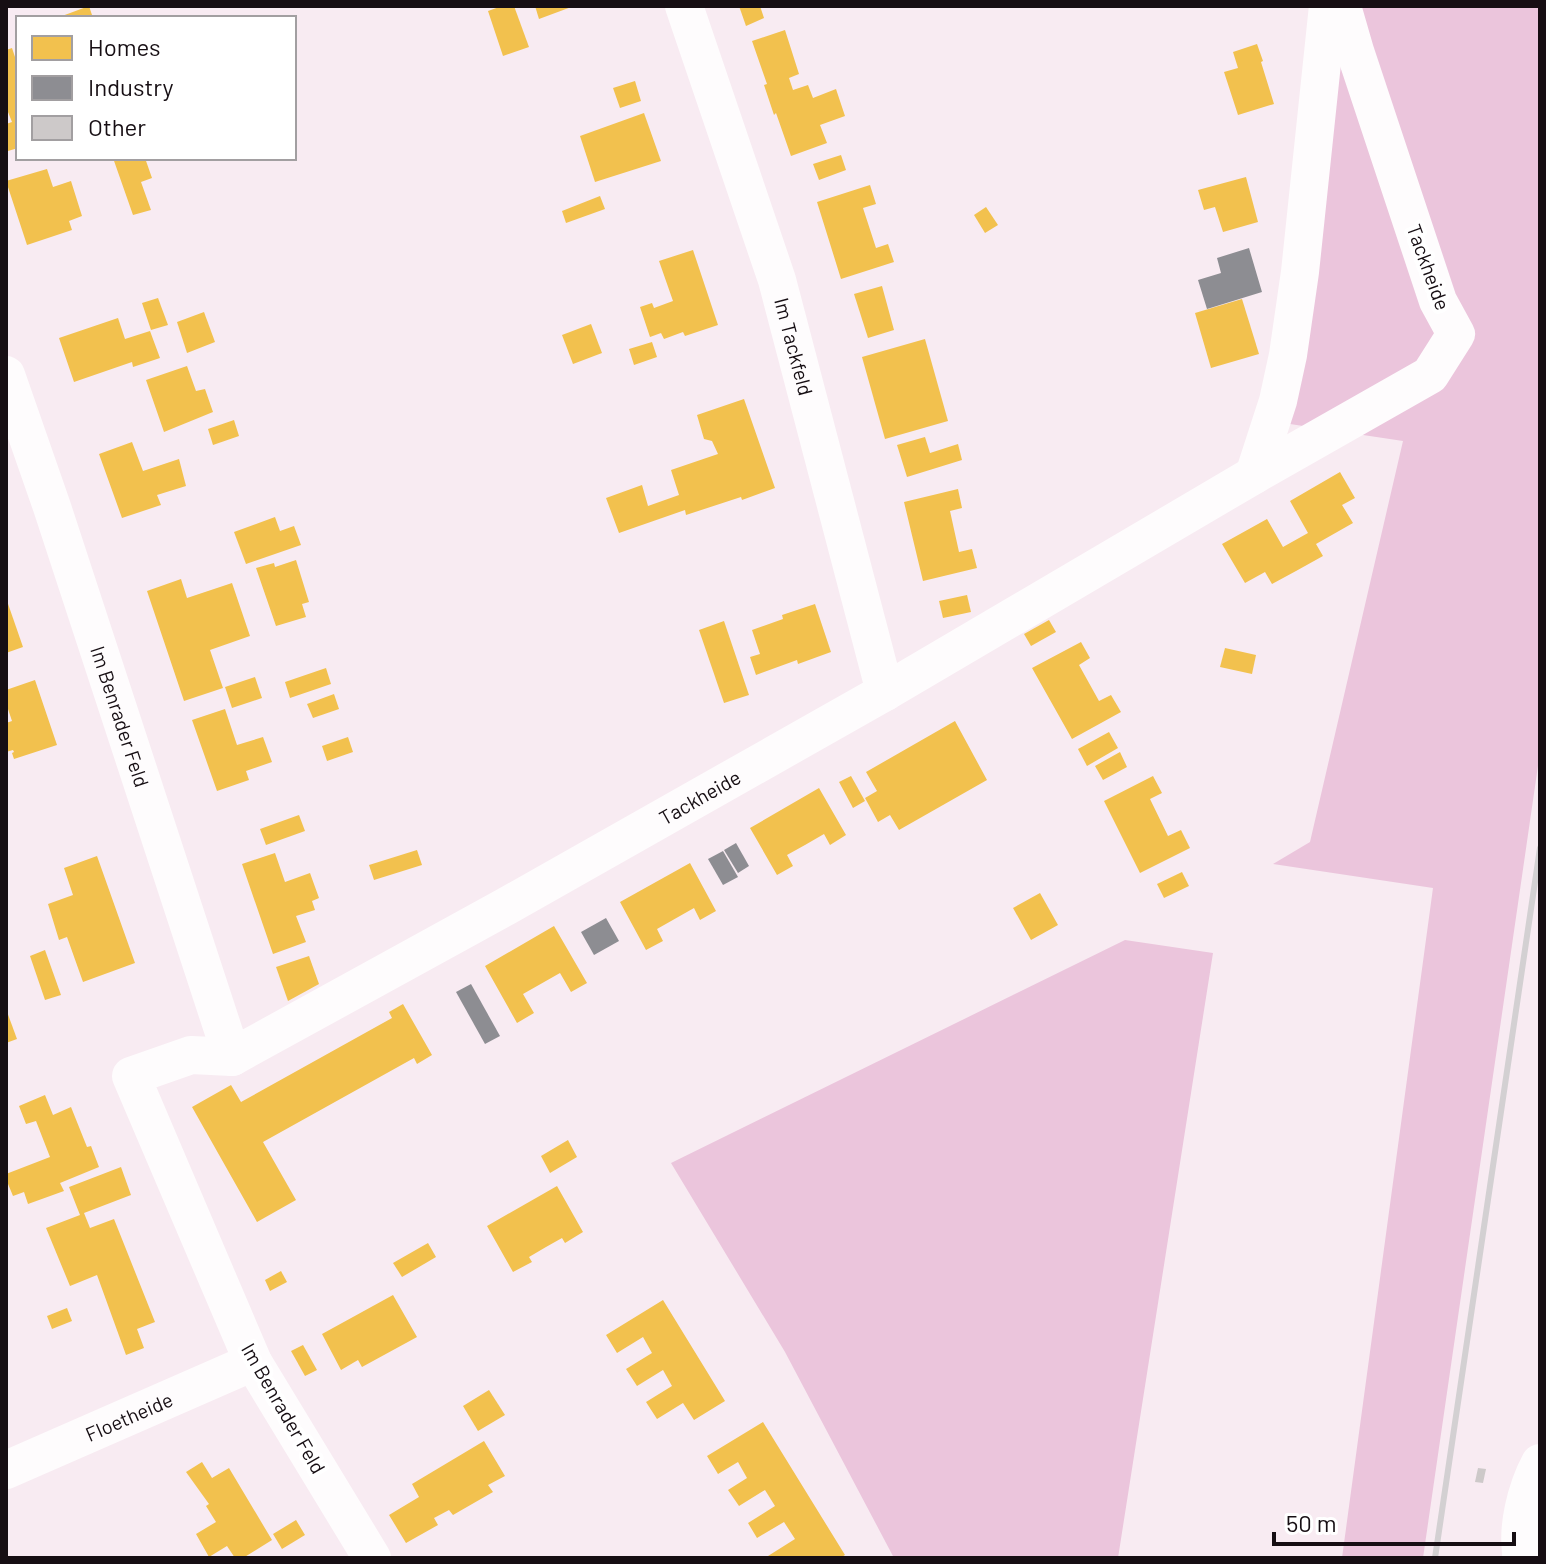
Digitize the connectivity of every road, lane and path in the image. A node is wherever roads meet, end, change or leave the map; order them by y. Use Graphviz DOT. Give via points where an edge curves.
graph roads {
  1 [pos="684,6"];
  2 [pos="1328,6"];
  3 [pos="1342,6"];
  4 [pos="6,375"];
  5 [pos="1254,475"];
  6 [pos="885,692"];
  7 [pos="232,1057"];
  8 [pos="253,1362"];
  9 [pos="1540,1463"];
  10 [pos="6,1470"];
  11 [pos="1540,1544"];
  12 [pos="372,1558"];
  13 [pos="1523,1558"];
  1 -- 6 [label="street, Im Tackfeld" via="777,280"];
  2 -- 5 [label="street" via="1288,355"];
  3 -- 5 [label="street, Tackheide" via="1438,301 1456,334 1430,375"];
  4 -- 7 [label="street, Im Benrader Feld"];
  5 -- 6 [label="street, Tackheide"];
  6 -- 7 [label="street, Tackheide"];
  7 -- 8 [label="street, Im Benrader Feld" via="191,1055 131,1076"];
  8 -- 10 [label="street, Floetheide"];
  8 -- 12 [label="street, Im Benrader Feld"];
  9 -- 13 [label="street" via="1524,1503"];
  11 -- 13 [label="main road"];
}
